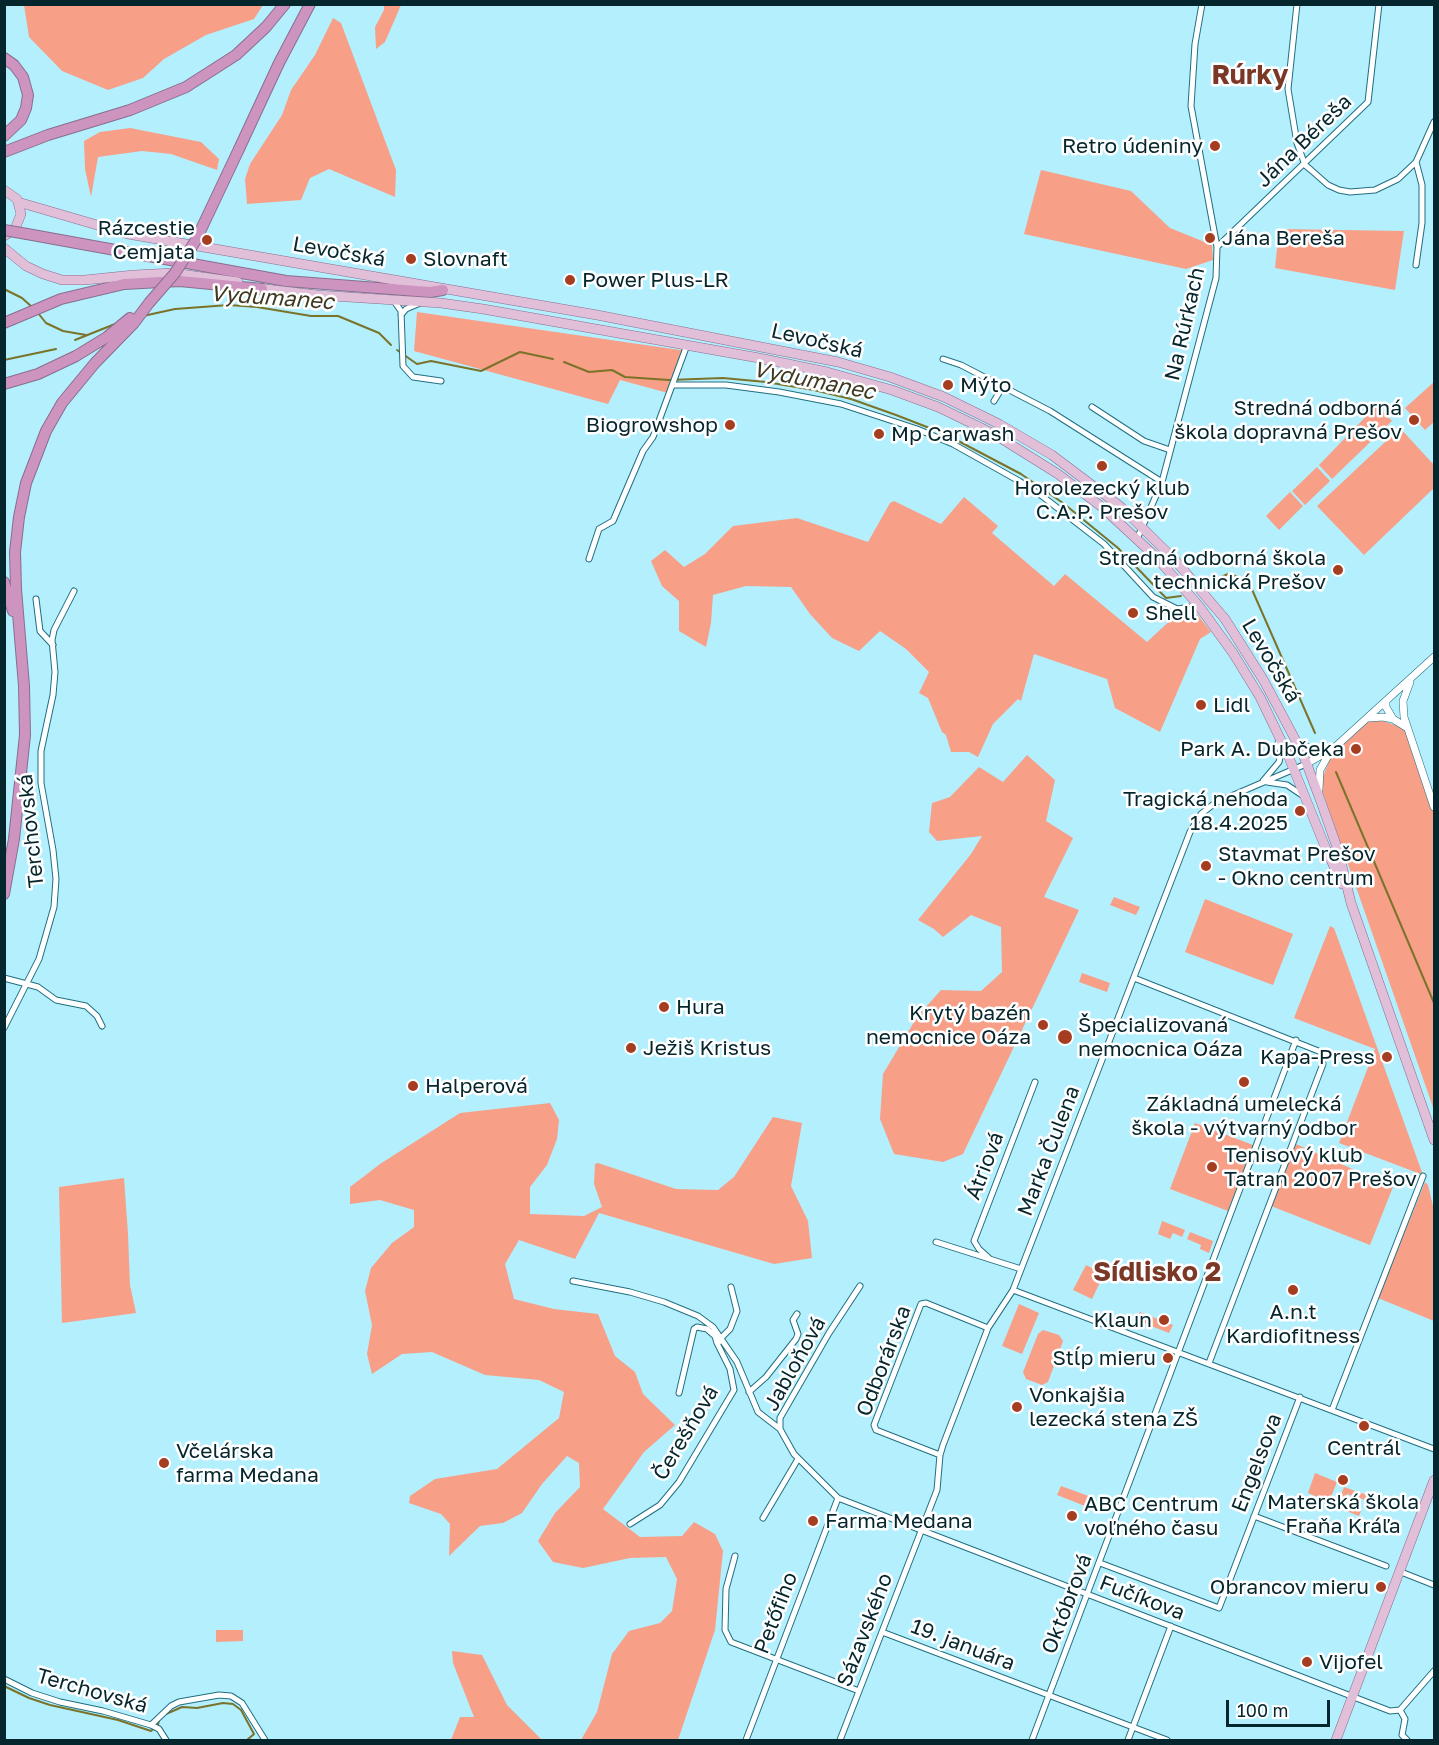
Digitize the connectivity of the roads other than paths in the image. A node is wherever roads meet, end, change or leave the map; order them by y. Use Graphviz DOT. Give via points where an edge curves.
graph roads {
  1 [pos="285,4"];
  2 [pos="310,4"];
  3 [pos="1202,4"];
  4 [pos="1297,4"];
  5 [pos="1379,4"];
  6 [pos="4,58"];
  7 [pos="1434,122"];
  8 [pos="4,136"];
  9 [pos="32,141"];
  10 [pos="4,143"];
  11 [pos="4,152"];
  12 [pos="1416,162"];
  13 [pos="1305,165"];
  14 [pos="4,190"];
  15 [pos="18,202"];
  16 [pos="4,230"];
  17 [pos="4,236"];
  18 [pos="1217,247"];
  19 [pos="4,248"];
  20 [pos="1416,264"];
  21 [pos="262,289"];
  22 [pos="442,290"];
  23 [pos="393,300"];
  24 [pos="422,302"];
  25 [pos="149,303"];
  26 [pos="401,315"];
  27 [pos="4,323"];
  28 [pos="687,345"];
  29 [pos="943,359"];
  30 [pos="441,381"];
  31 [pos="4,384"];
  32 [pos="673,384"];
  33 [pos="1002,388"];
  34 [pos="994,402"];
  35 [pos="1092,406"];
  36 [pos="1170,450"];
  37 [pos="1162,482"];
  38 [pos="1143,527"];
  39 [pos="1137,538"];
  40 [pos="590,559"];
  41 [pos="4,582"];
  42 [pos="74,591"];
  43 [pos="36,599"];
  44 [pos="1199,606"];
  45 [pos="20,644"];
  46 [pos="53,645"];
  47 [pos="1434,657"];
  48 [pos="1414,675"];
  49 [pos="1386,701"];
  50 [pos="1264,706"];
  51 [pos="1402,709"];
  52 [pos="1366,719"];
  53 [pos="1393,719"];
  54 [pos="1406,727"];
  55 [pos="1295,738"];
  56 [pos="1334,748"];
  57 [pos="1306,764"];
  58 [pos="1294,769"];
  59 [pos="1262,782"];
  60 [pos="1306,800"];
  61 [pos="1322,802"];
  62 [pos="1434,807"];
  63 [pos="4,894"];
  64 [pos="1351,903"];
  65 [pos="4,978"];
  66 [pos="1134,978"];
  67 [pos="26,983"];
  68 [pos="102,1026"];
  69 [pos="4,1028"];
  70 [pos="1296,1041"];
  71 [pos="1035,1082"];
  72 [pos="1434,1140"];
  73 [pos="1423,1176"];
  74 [pos="936,1242"];
  75 [pos="989,1258"];
  76 [pos="1021,1269"];
  77 [pos="573,1281"];
  78 [pos="860,1286"];
  79 [pos="731,1287"];
  80 [pos="1013,1290"];
  81 [pos="797,1314"];
  82 [pos="988,1328"];
  83 [pos="720,1340"];
  84 [pos="1180,1352"];
  85 [pos="1209,1363"];
  86 [pos="749,1392"];
  87 [pos="679,1393"];
  88 [pos="1300,1397"];
  89 [pos="1332,1410"];
  90 [pos="780,1418"];
  91 [pos="772,1421"];
  92 [pos="780,1429"];
  93 [pos="1434,1449"];
  94 [pos="940,1455"];
  95 [pos="798,1459"];
  96 [pos="1434,1480"];
  97 [pos="838,1498"];
  98 [pos="1254,1516"];
  99 [pos="763,1518"];
  100 [pos="630,1524"];
  101 [pos="921,1531"];
  102 [pos="735,1556"];
  103 [pos="1100,1563"];
  104 [pos="1386,1566"];
  105 [pos="1401,1572"];
  106 [pos="1434,1585"];
  107 [pos="1088,1594"];
  108 [pos="1172,1626"];
  109 [pos="882,1632"];
  110 [pos="776,1661"];
  111 [pos="1434,1671"];
  112 [pos="4,1679"];
  113 [pos="859,1691"];
  114 [pos="1352,1695"];
  115 [pos="1050,1696"];
  116 [pos="1400,1710"];
  117 [pos="154,1726"];
  118 [pos="1133,1728"];
  119 [pos="166,1740"];
  120 [pos="265,1740"];
  121 [pos="746,1740"];
  122 [pos="840,1740"];
  123 [pos="1032,1740"];
  124 [pos="1128,1740"];
  125 [pos="1167,1740"];
  126 [pos="1336,1740"];
  127 [pos="1407,1740"];
  1 -- 9 [label="highway" via="236,55 186,87 130,110"];
  2 -- 25 [label="highway, bridge" via="196,240"];
  3 -- 18 [label="street, Na Rúrkach" via="1191,106"];
  4 -- 13 [label="street" via="1288,89 1297,143"];
  5 -- 13 [label="street, Jána Béreša" via="1368,102"];
  6 -- 8 [label="highway" via="23,77 28,96 21,120"];
  7 -- 12 [label="street"];
  9 -- 10 [label="highway"];
  9 -- 11 [label="highway"];
  12 -- 13 [label="street" via="1398,179 1363,192 1328,185"];
  12 -- 20 [label="street" via="1422,185"];
  13 -- 18 [label="street, Jána Béreša"];
  14 -- 15 [label="main road, Levočská"];
  15 -- 17 [label="main road" via="19,222"];
  15 -- 22 [label="main road, Levočská" via="128,234"];
  16 -- 22 [label="highway, bridge" via="307,283"];
  18 -- 36 [label="street, Na Rúrkach" via="1216,278"];
  19 -- 21 [label="main road, Levočská" via="26,266 62,280 173,273"];
  21 -- 23 [label="main road, Levočská"];
  21 -- 27 [label="highway" via="147,281 99,289"];
  22 -- 38 [label="main road, Levočská" via="810,355 890,377 980,413 1035,444 1095,486"];
  23 -- 24 [label="main road, Levočská"];
  23 -- 26 [label="street"];
  24 -- 26 [label="street"];
  24 -- 28 [label="main road, Levočská"];
  25 -- 31 [label="highway" via="76,356 38,374"];
  25 -- 45 [label="highway" via="80,379 55,414 31,465 18,517 15,573"];
  26 -- 30 [label="street" via="403,366 414,377"];
  28 -- 32 [label="street"];
  28 -- 39 [label="main road, Levočská" via="849,378 938,407 994,434 1058,474"];
  29 -- 33 [label="street"];
  32 -- 40 [label="street" via="613,521 599,529"];
  32 -- 44 [label="street" via="726,385 841,404 953,444 1019,481 1074,520 1104,544 1153,597 1177,609"];
  33 -- 34 [label="street"];
  33 -- 37 [label="street" via="1050,411"];
  35 -- 36 [label="street" via="1144,441"];
  36 -- 37 [label="street, Na Rúrkach"];
  37 -- 38 [label="street, Na Rúrkach"];
  38 -- 39 [label="street, Na Rúrkach"];
  38 -- 55 [label="main road, Levočská" via="1225,619"];
  39 -- 44 [label="main road, Levočská"];
  41 -- 45 [label="highway"];
  42 -- 46 [label="street, Terchovská" via="54,630"];
  43 -- 46 [label="street" via="40,632"];
  44 -- 50 [label="main road, Levočská"];
  45 -- 63 [label="highway" via="25,735"];
  46 -- 67 [label="street, Terchovská" via="55,672 41,751 41,783 53,850 54,906 39,959"];
  47 -- 48 [label="street"];
  48 -- 49 [label="street"];
  48 -- 51 [label="street" via="1405,691"];
  49 -- 51 [label="street"];
  49 -- 52 [label="street"];
  49 -- 53 [label="street"];
  50 -- 58 [label="main road, Levočská"];
  50 -- 59 [label="street" via="1281,753 1277,766"];
  51 -- 54 [label="street"];
  52 -- 53 [label="street"];
  52 -- 56 [label="street"];
  53 -- 54 [label="street"];
  54 -- 62 [label="street"];
  55 -- 56 [label="street" via="1312,750"];
  55 -- 57 [label="main road, Levočská"];
  56 -- 57 [label="street"];
  56 -- 61 [label="street" via="1320,770"];
  57 -- 58 [label="street, Marka Čulena"];
  57 -- 61 [label="main road, Levočská"];
  58 -- 59 [label="street, Marka Čulena"];
  58 -- 60 [label="main road, Levočská"];
  59 -- 60 [label="street" via="1287,784"];
  59 -- 66 [label="street, Marka Čulena" via="1215,802 1195,822"];
  60 -- 64 [label="main road, Levočská"];
  61 -- 64 [label="main road, Levočská"];
  64 -- 72 [label="main road, Levočská"];
  65 -- 67 [label="street"];
  66 -- 70 [label="street"];
  66 -- 76 [label="street, Marka Čulena"];
  67 -- 68 [label="street" via="56,1000 86,1006"];
  67 -- 69 [label="street, Terchovská"];
  70 -- 84 [label="street, Októbrová"];
  70 -- 85 [label="street" via="1321,1052 1323,1064"];
  71 -- 75 [label="street, Átriová" via="974,1240"];
  73 -- 89 [label="street"];
  74 -- 75 [label="street"];
  75 -- 76 [label="street"];
  76 -- 80 [label="street"];
  77 -- 83 [label="street, Čerešňová" via="664,1302 698,1316"];
  78 -- 90 [label="street, Jabloňová"];
  79 -- 83 [label="street" via="737,1311 730,1329"];
  80 -- 82 [label="street"];
  80 -- 84 [label="street"];
  81 -- 86 [label="street, Čerešňová" via="796,1339"];
  82 -- 94 [label="street"];
  82 -- 94 [label="street, Odborárska" via="921,1304 874,1425 876,1430"];
  83 -- 86 [label="street, Čerešňová" via="737,1362"];
  83 -- 87 [label="street, Čerešňová" via="707,1329 694,1329"];
  83 -- 100 [label="street, Čerešňová" via="734,1390 679,1482 660,1505"];
  84 -- 85 [label="street"];
  84 -- 103 [label="street, Októbrová"];
  85 -- 88 [label="street"];
  86 -- 91 [label="street, Čerešňová" via="758,1412"];
  88 -- 89 [label="street"];
  88 -- 98 [label="street, Engelsova"];
  89 -- 93 [label="street"];
  90 -- 91 [label="street"];
  90 -- 92 [label="street, Jabloňová"];
  91 -- 92 [label="street, Čerešňová"];
  92 -- 95 [label="street, Jabloňová"];
  94 -- 101 [label="street" via="937,1490"];
  95 -- 97 [label="street, Jabloňová"];
  95 -- 99 [label="street"];
  96 -- 105 [label="main road"];
  97 -- 101 [label="street, Jabloňová"];
  97 -- 110 [label="street, Petőfiho"];
  98 -- 103 [label="street, Engelsova" via="1219,1608"];
  98 -- 104 [label="street"];
  101 -- 107 [label="street, Fučíkova"];
  101 -- 109 [label="street, Sázavského"];
  102 -- 110 [label="street" via="726,1589 727,1637"];
  103 -- 107 [label="street, Októbrová"];
  105 -- 106 [label="street"];
  105 -- 114 [label="main road"];
  107 -- 108 [label="street, Fučíkova"];
  107 -- 115 [label="street, Októbrová"];
  108 -- 114 [label="street, Fučíkova"];
  108 -- 118 [label="street"];
  109 -- 113 [label="street, Sázavského"];
  109 -- 115 [label="street, 19. januára"];
  110 -- 113 [label="street"];
  110 -- 121 [label="street, Petőfiho"];
  111 -- 116 [label="street"];
  112 -- 117 [label="street, Terchovská" via="60,1702"];
  113 -- 122 [label="street, Sázavského"];
  114 -- 116 [label="street, Fučíkova" via="1390,1711"];
  114 -- 126 [label="main road"];
  115 -- 118 [label="street, 19. januára"];
  115 -- 123 [label="street, Októbrová"];
  116 -- 127 [label="street" via="1405,1719 1402,1735"];
  117 -- 119 [label="street, Terchovská"];
  117 -- 120 [label="street" via="179,1702 231,1696 242,1703"];
  118 -- 124 [label="street"];
  118 -- 125 [label="street, 19. januára"];
}
